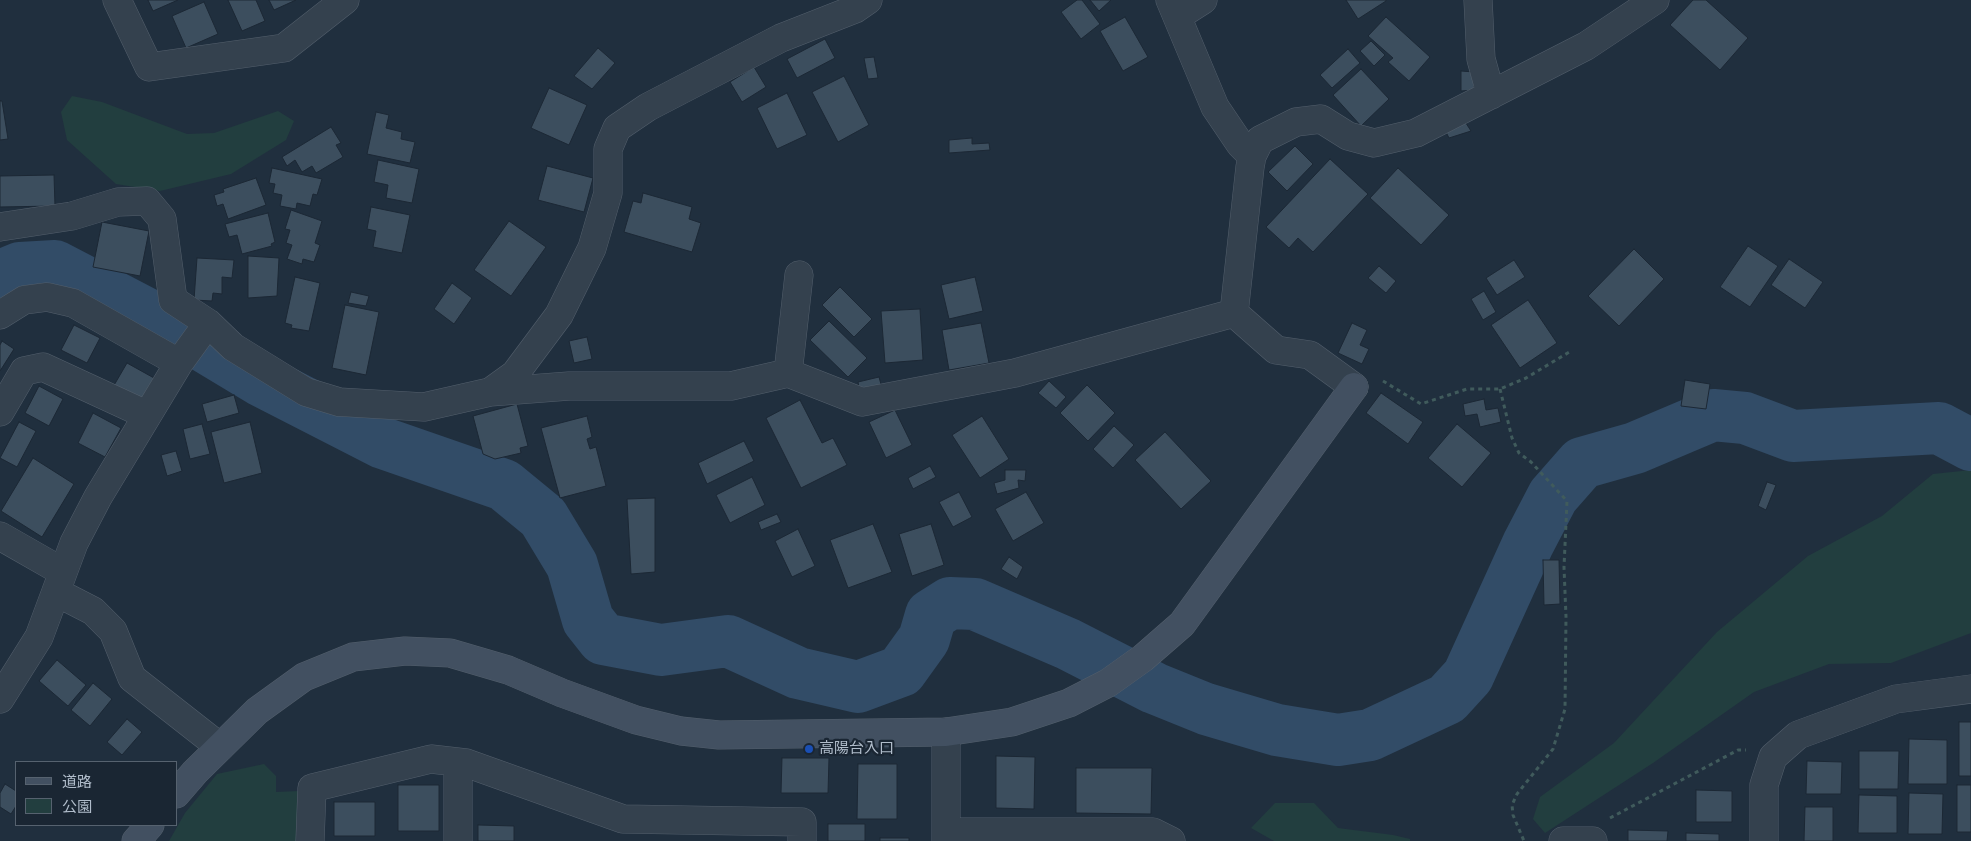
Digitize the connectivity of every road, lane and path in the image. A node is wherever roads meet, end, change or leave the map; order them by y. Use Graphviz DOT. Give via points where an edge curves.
graph roads {
  1 [pos="117,0"];
  2 [pos="868,0"];
  3 [pos="1203,0"];
  4 [pos="1478,0"];
  5 [pos="1655,0"];
  6 [pos="331,4"];
  7 [pos="1174,8"];
  8 [pos="1491,95"];
  9 [pos="1252,156"];
  10 [pos="0,227"];
  11 [pos="799,275"];
  12 [pos="1234,313"];
  13 [pos="0,315"];
  14 [pos="205,328"];
  15 [pos="1571,351"];
  16 [pos="182,359"];
  17 [pos="788,373"];
  18 [pos="1354,387"];
  19 [pos="1500,388"];
  20 [pos="490,392"];
  21 [pos="0,412"];
  22 [pos="147,415"];
  23 [pos="0,536"];
  24 [pos="60,582"];
  25 [pos="1971,689"];
  26 [pos="0,699"];
  27 [pos="946,732"];
  28 [pos="220,747"];
  29 [pos="1754,750"];
  30 [pos="458,762"];
  31 [pos="178,792"];
  32 [pos="149,826"];
  33 [pos="946,836"];
  34 [pos="1123,836"];
  35 [pos="1594,840"];
  36 [pos="136,841"];
  37 [pos="310,841"];
  38 [pos="458,841"];
  39 [pos="802,841"];
  40 [pos="1171,841"];
  41 [pos="1524,841"];
  42 [pos="1563,841"];
  43 [pos="1764,841"];
  1 -- 6 [label="street" via="149,67 284,48"];
  2 -- 20 [label="street" via="855,9 772,43 648,107 617,128 608,149 608,193 592,248 559,314 515,374"];
  3 -- 7 [label="street"];
  4 -- 8 [label="street" via="1481,59"];
  5 -- 8 [label="street" via="1586,46"];
  7 -- 9 [label="street" via="1215,107"];
  8 -- 9 [label="street" via="1416,133 1374,143 1348,136 1321,119 1296,122 1260,140"];
  9 -- 12 [label="street"];
  10 -- 14 [label="street" via="72,216 118,202 147,201 162,219 173,300"];
  11 -- 17 [label="street"];
  12 -- 17 [label="street" via="1015,373 862,402"];
  12 -- 18 [label="street" via="1276,350 1310,355"];
  13 -- 16 [label="street" via="24,300 47,297 73,303"];
  14 -- 16 [label="street"];
  14 -- 20 [label="street" via="306,392 339,402 424,407"];
  15 -- 19 [label="path" via="1526,378"];
  16 -- 22 [label="street"];
  17 -- 20 [label="street" via="731,386 569,386"];
  18 -- 19 [label="path" via="1379,379 1421,404 1467,389"];
  18 -- 27 [label="street" via="1182,624 1143,658 1108,683 1068,704 1012,722"];
  19 -- 41 [label="path" via="1512,438 1519,453 1567,501 1564,709 1553,749 1516,794 1512,805 1512,815"];
  21 -- 22 [label="street" via="24,371 43,367"];
  22 -- 24 [label="street" via="74,543"];
  23 -- 24 [label="street"];
  24 -- 26 [label="street" via="39,638"];
  24 -- 28 [label="street" via="113,631 132,678"];
  25 -- 43 [label="street" via="1896,699 1798,735 1773,757 1764,785"];
  27 -- 28 [label="street" via="719,734 681,731 636,720 562,694 508,670 450,653 405,651 352,657 304,677 257,711"];
  27 -- 33 [label="street"];
  28 -- 31 [label="street"];
  29 -- 35 [label="path" via="1738,750 1603,821"];
  30 -- 37 [label="street" via="430,759 312,788"];
  30 -- 38 [label="street"];
  30 -- 39 [label="street" via="623,819 802,822"];
  32 -- 36 [label="street"];
  33 -- 34 [label="street"];
  34 -- 40 [label="street" via="1153,832"];
  35 -- 42 [label="street"];
}
